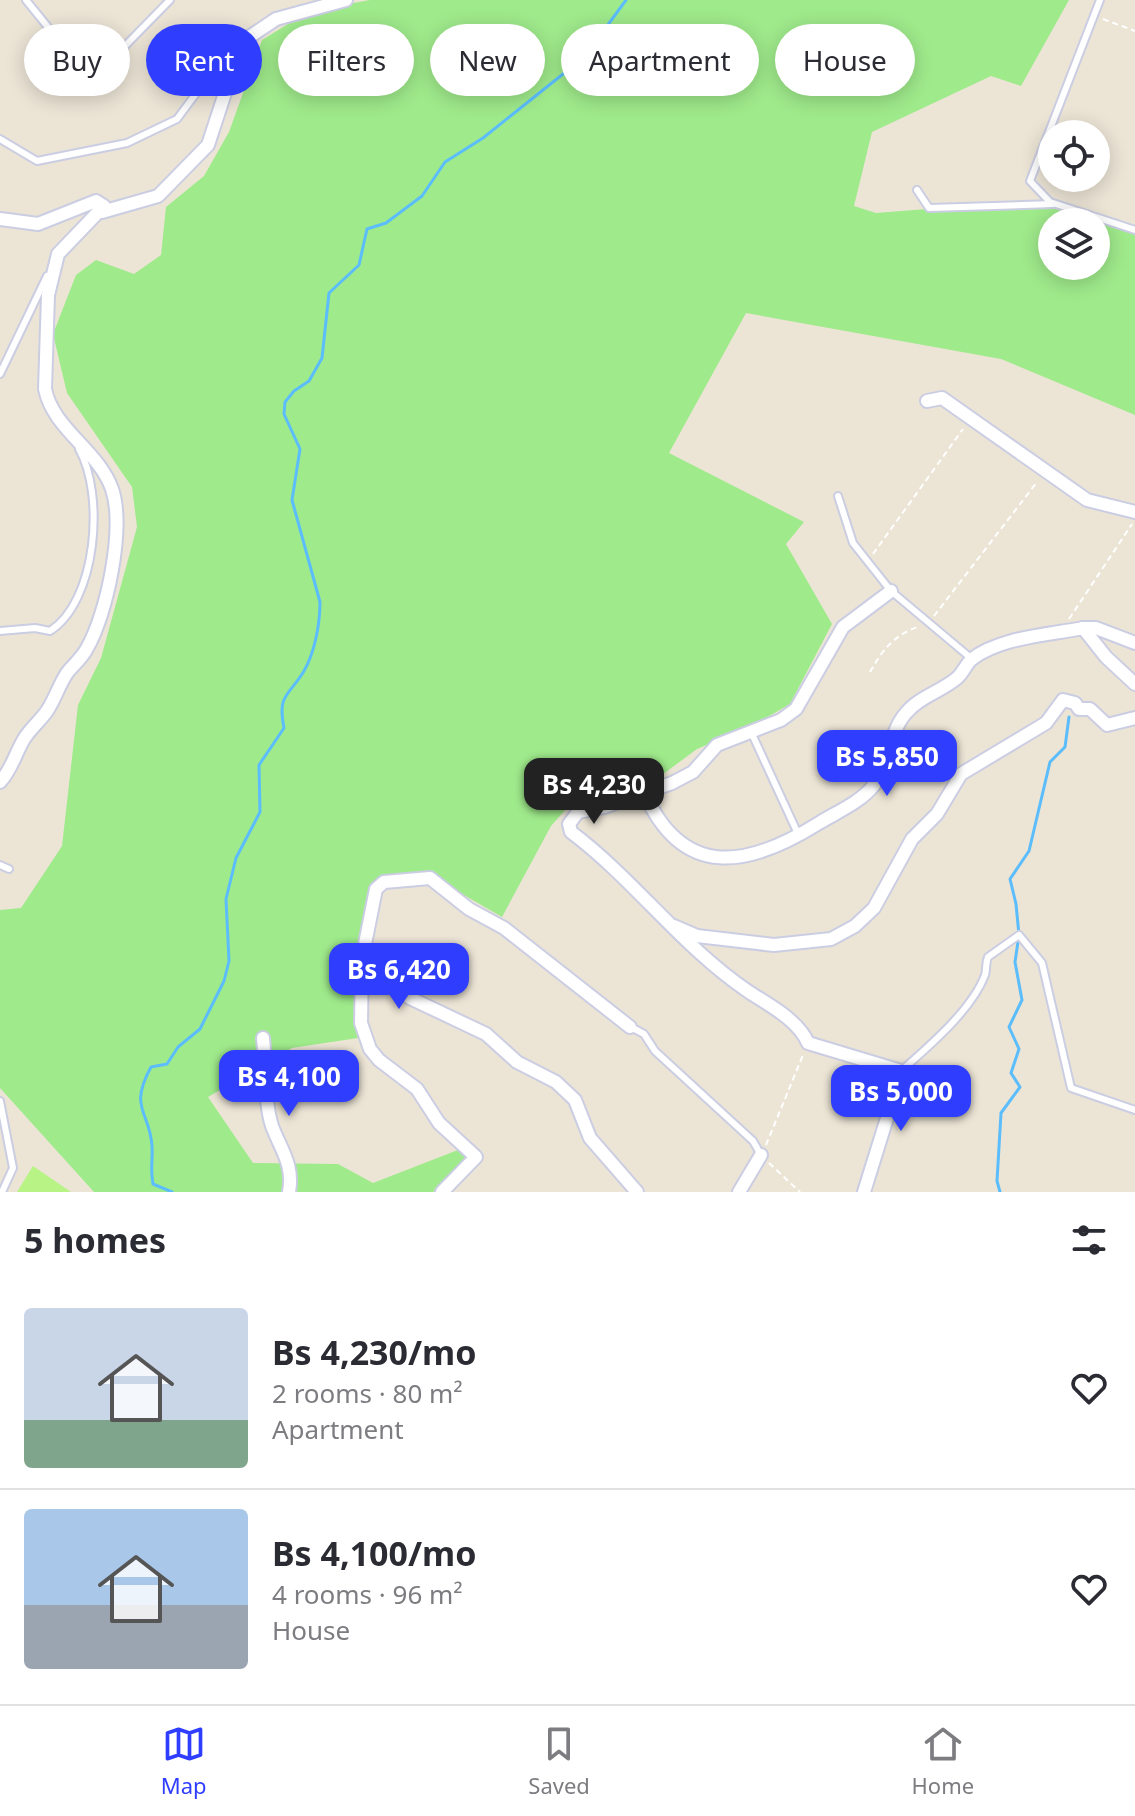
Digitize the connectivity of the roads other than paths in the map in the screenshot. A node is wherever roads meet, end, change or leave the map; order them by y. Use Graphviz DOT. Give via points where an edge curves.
graph roads {
  1 [pos="26,0"];
  2 [pos="170,0"];
  3 [pos="346,0"];
  4 [pos="1100,0"];
  5 [pos="262,28"];
  6 [pos="194,96"];
  7 [pos="224,96"];
  8 [pos="0,139"];
  9 [pos="917,190"];
  10 [pos="1056,204"];
  11 [pos="102,212"];
  12 [pos="0,219"];
  13 [pos="1135,230"];
  14 [pos="58,254"];
  15 [pos="0,374"];
  16 [pos="927,401"];
  17 [pos="70,432"];
  18 [pos="838,496"];
  19 [pos="1135,512"];
  20 [pos="891,591"];
  21 [pos="1083,628"];
  22 [pos="0,631"];
  23 [pos="1135,643"];
  24 [pos="972,659"];
  25 [pos="1135,684"];
  26 [pos="1135,718"];
  27 [pos="752,734"];
  28 [pos="0,782"];
  29 [pos="644,792"];
  30 [pos="799,836"];
  31 [pos="0,865"];
  32 [pos="9,869"];
  33 [pos="667,923"];
  34 [pos="363,954"];
  35 [pos="630,1027"];
  36 [pos="263,1038"];
  37 [pos="901,1071"];
  38 [pos="0,1101"];
  39 [pos="1135,1110"];
  40 [pos="761,1155"];
  41 [pos="630,1189"];
  42 [pos="2,1192"];
  43 [pos="289,1192"];
  44 [pos="442,1192"];
  45 [pos="739,1192"];
  46 [pos="864,1192"];
  1 -- 2 [label="lane" via="56,37 94,56 123,48"];
  3 -- 5 [label="street" via="276,19"];
  4 -- 10 [label="lane" via="1030,181"];
  6 -- 8 [label="lane" via="177,119 127,143 37,161"];
  7 -- 11 [label="street" via="208,145 158,196"];
  9 -- 10 [label="lane" via="929,208"];
  10 -- 13 [label="lane"];
  11 -- 12 [label="street" via="104,206 96,201 38,224"];
  11 -- 14 [label="street"];
  14 -- 15 [label="lane"];
  14 -- 17 [label="street" via="48,295 45,389"];
  16 -- 19 [label="street" via="942,398 1087,500"];
  17 -- 22 [label="lane" via="93,479 96,502 93,543 76,599 50,631"];
  17 -- 28 [label="street" via="86,447 113,491 111,566 88,647"];
  18 -- 20 [label="lane" via="853,543"];
  20 -- 24 [label="lane"];
  20 -- 27 [label="street" via="843,627 796,709"];
  21 -- 23 [label="street"];
  21 -- 24 [label="street" via="999,646"];
  21 -- 25 [label="street"];
  24 -- 30 [label="street" via="956,678 906,712 876,784"];
  26 -- 33 [label="street" via="1107,725 1090,709 1063,700 1046,723 961,774 937,814 912,839 874,908 831,939 774,945 697,936"];
  27 -- 29 [label="street" via="717,745 693,772"];
  27 -- 30 [label="lane"];
  29 -- 30 [label="street" via="656,819 674,840 715,857 766,853"];
  29 -- 33 [label="street" via="578,812 569,824 571,832"];
  31 -- 32 [label="lane"];
  33 -- 37 [label="street" via="804,1034 808,1043"];
  34 -- 35 [label="street" via="376,889 384,882 430,878 504,928"];
  34 -- 41 [label="street" via="377,952 396,987 410,998 486,1034 517,1062 556,1082 575,1100 590,1138"];
  34 -- 44 [label="street" via="361,1023 370,1049 417,1089 439,1123 476,1157"];
  35 -- 40 [label="lane" via="644,1034"];
  36 -- 43 [label="street" via="272,1125 289,1164"];
  37 -- 39 [label="lane" via="959,1013 986,973 988,957 1019,935 1042,963 1071,1088"];
  37 -- 46 [label="street" via="902,1083"];
  38 -- 42 [label="lane" via="13,1168"];
  40 -- 45 [label="street"];
}
